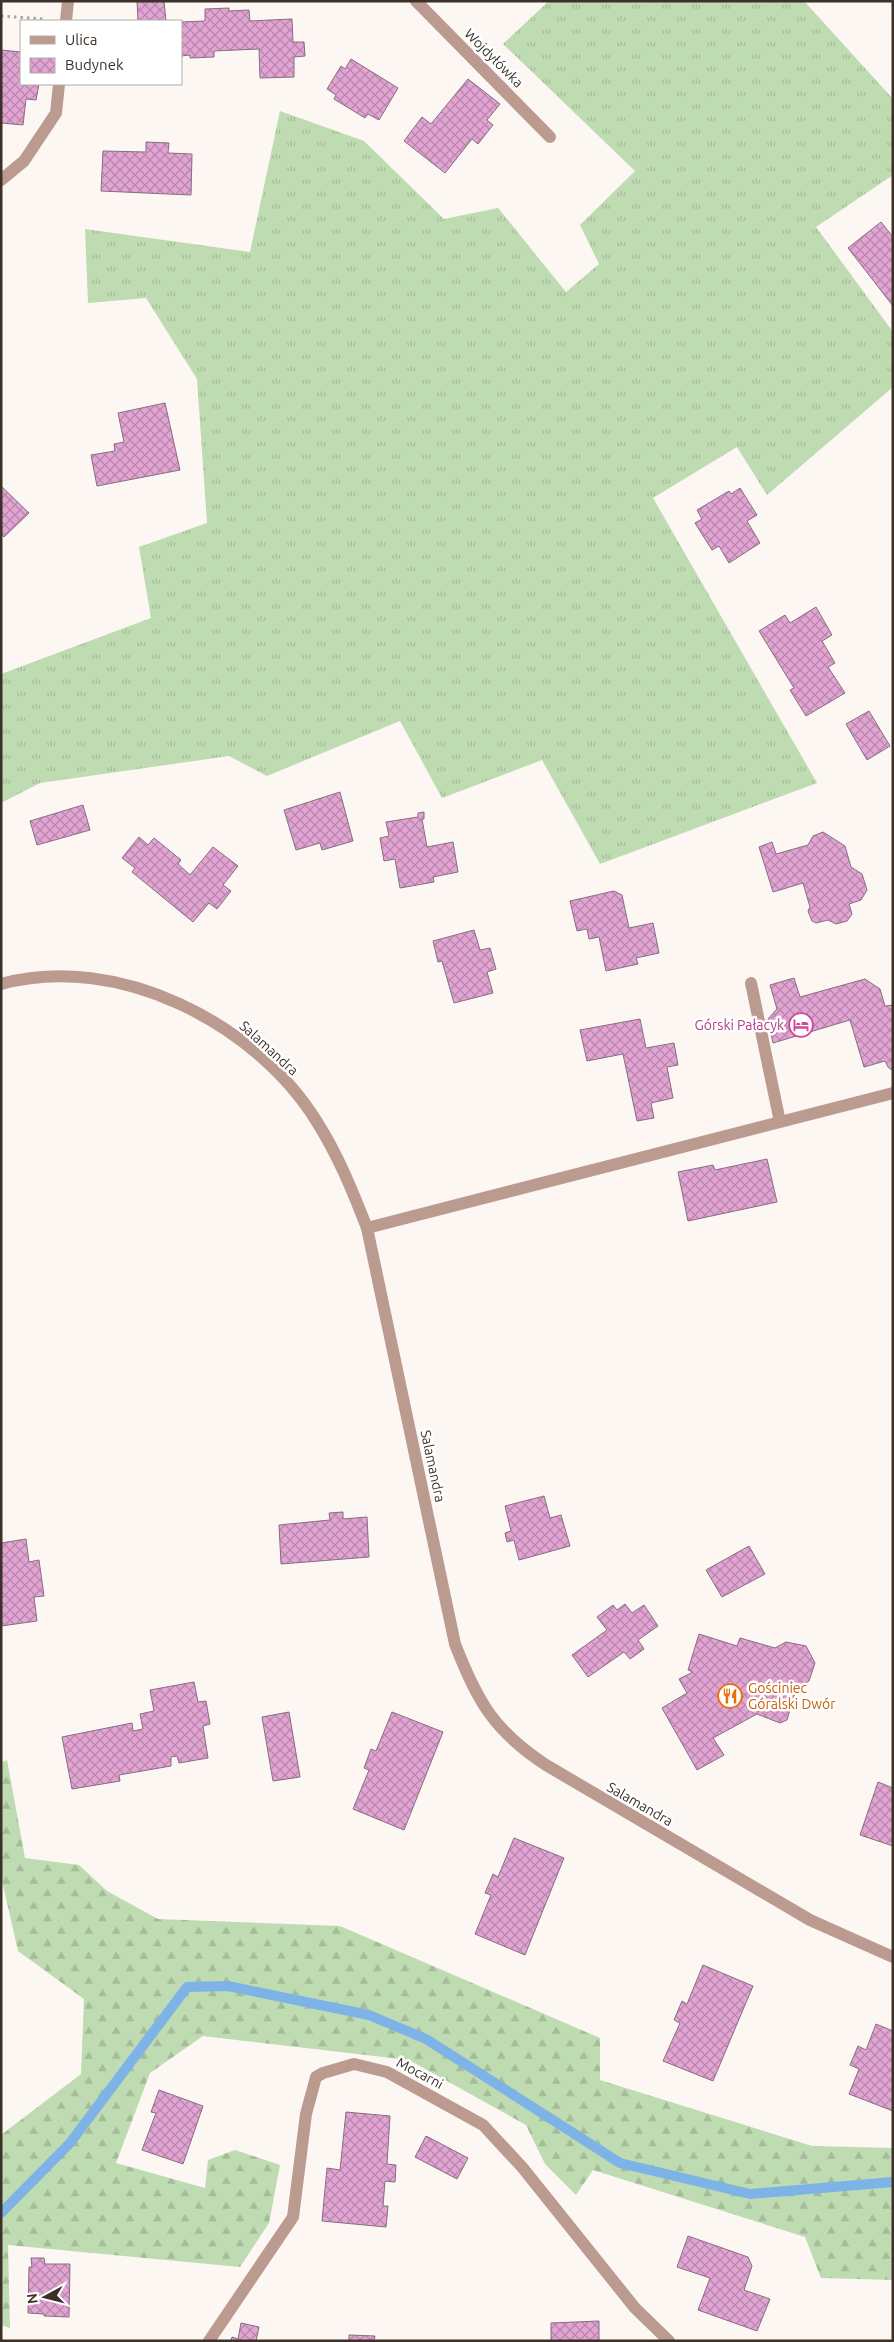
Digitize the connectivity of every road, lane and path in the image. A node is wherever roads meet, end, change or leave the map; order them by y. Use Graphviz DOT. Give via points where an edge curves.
graph roads {
  1 [pos="68,1"];
  2 [pos="416,1"];
  3 [pos="1,16"];
  4 [pos="45,20"];
  5 [pos="66,20"];
  6 [pos="59,85"];
  7 [pos="550,136"];
  8 [pos="1,180"];
  9 [pos="751,983"];
  10 [pos="1,984"];
  11 [pos="893,1093"];
  12 [pos="780,1122"];
  13 [pos="368,1228"];
  14 [pos="893,1957"];
  15 [pos="209,2341"];
  16 [pos="669,2341"];
  1 -- 5 [label="street"];
  2 -- 7 [label="street, Wojdyłówka"];
  3 -- 4 [label="path"];
  6 -- 8 [label="street" via="56,113 24,161"];
  9 -- 12 [label="street"];
  10 -- 13 [label="street, Salamandra" via="46,976 92,979 132,986 169,998 209,1018 284,1080 317,1122"];
  11 -- 12 [label="street"];
  12 -- 13 [label="street"];
  13 -- 14 [label="street, Salamandra" via="455,1644 468,1678 486,1709 519,1747 546,1765 810,1920"];
  15 -- 16 [label="street, Mocarni" via="293,2218 306,2114 316,2078 323,2072 354,2064 387,2072 483,2125 522,2167 635,2308"];
}
